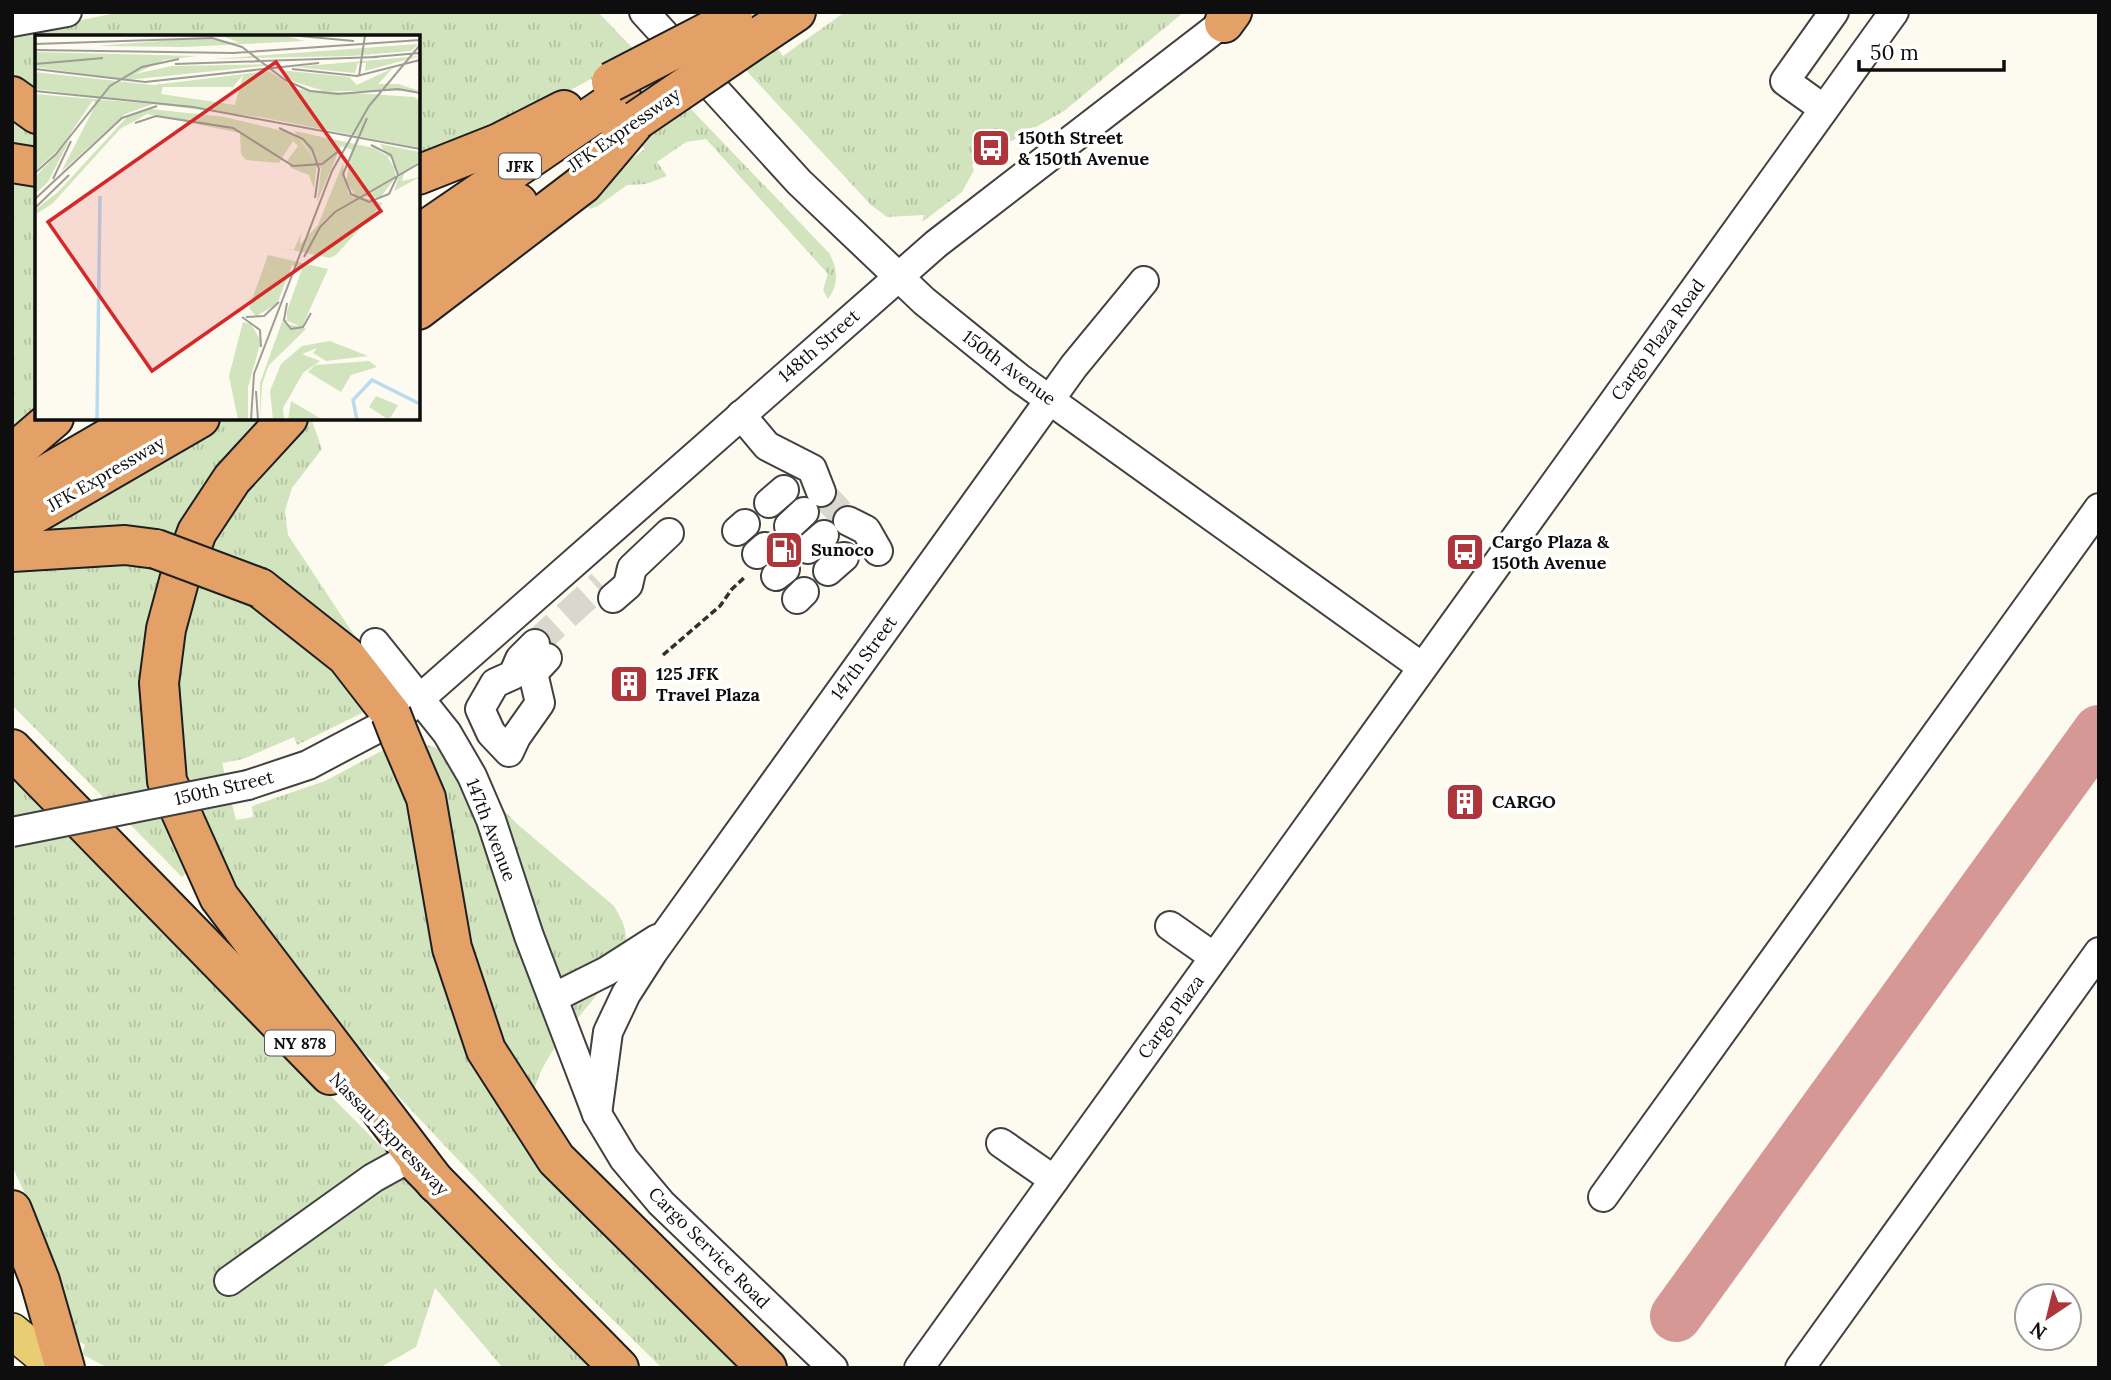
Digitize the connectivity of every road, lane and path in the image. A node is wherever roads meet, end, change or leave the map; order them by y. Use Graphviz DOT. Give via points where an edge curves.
graph roads {
  1 [pos="67,12"];
  2 [pos="644,12"];
  3 [pos="796,12"];
  4 [pos="1834,12"];
  5 [pos="1894,12"];
  6 [pos="1231,16"];
  7 [pos="12,22"];
  8 [pos="747,22"];
  9 [pos="12,96"];
  10 [pos="623,100"];
  11 [pos="1824,109"];
  12 [pos="35,113"];
  13 [pos="12,163"];
  14 [pos="35,167"];
  15 [pos="420,174"];
  16 [pos="420,234"];
  17 [pos="420,269"];
  18 [pos="898,277"];
  19 [pos="1144,281"];
  20 [pos="420,308"];
  21 [pos="1049,399"];
  22 [pos="741,415"];
  23 [pos="52,420"];
  24 [pos="140,420"];
  25 [pos="197,420"];
  26 [pos="286,420"];
  27 [pos="12,454"];
  28 [pos="12,494"];
  29 [pos="812,496"];
  30 [pos="2099,508"];
  31 [pos="12,527"];
  32 [pos="669,533"];
  33 [pos="12,552"];
  34 [pos="767,563"];
  35 [pos="607,591"];
  36 [pos="375,643"];
  37 [pos="663,655"];
  38 [pos="1422,667"];
  39 [pos="418,701"];
  40 [pos="12,726"];
  41 [pos="497,738"];
  42 [pos="12,749"];
  43 [pos="12,832"];
  44 [pos="163,904"];
  45 [pos="1170,926"];
  46 [pos="667,933"];
  47 [pos="2099,952"];
  48 [pos="1214,957"];
  49 [pos="553,998"];
  50 [pos="597,1114"];
  51 [pos="1001,1143"];
  52 [pos="424,1170"];
  53 [pos="1054,1180"];
  54 [pos="1603,1197"];
  55 [pos="12,1210"];
  56 [pos="229,1281"];
  57 [pos="12,1331"];
  58 [pos="12,1342"];
  59 [pos="928,1365"];
  60 [pos="57,1368"];
  61 [pos="65,1368"];
  62 [pos="619,1368"];
  63 [pos="767,1368"];
  64 [pos="833,1368"];
  65 [pos="1800,1368"];
  1 -- 7 [label="street"];
  2 -- 18 [label="street, 150th Avenue" via="799,182"];
  3 -- 8 [label="highway"];
  4 -- 11 [label="street" via="1785,81"];
  5 -- 11 [label="street, Cargo Plaza Road"];
  6 -- 18 [label="street, 148th Street"];
  8 -- 10 [label="highway, bridge"];
  9 -- 12 [label="highway"];
  10 -- 15 [label="highway"];
  10 -- 16 [label="highway, JFK Expressway / JFK"];
  10 -- 17 [label="highway, JFK Expressway / JFK"];
  10 -- 20 [label="highway" via="583,184"];
  11 -- 38 [label="street, Cargo Plaza Road"];
  13 -- 14 [label="highway"];
  18 -- 21 [label="street, 150th Avenue"];
  18 -- 22 [label="street, 148th Street"];
  19 -- 21 [label="street, 147th Street"];
  21 -- 38 [label="street, 150th Avenue"];
  21 -- 46 [label="street, 147th Street"];
  22 -- 29 [label="street"];
  22 -- 39 [label="street, 148th Street"];
  23 -- 27 [label="highway"];
  24 -- 28 [label="highway, JFK Expressway"];
  25 -- 31 [label="highway, JFK Expressway"];
  26 -- 52 [label="highway" via="232,479 197,532 179,582 166,629 159,684 167,781 219,897"];
  30 -- 54 [label="street"];
  32 -- 35 [label="street" via="632,568 628,585"];
  33 -- 63 [label="highway, bridge" via="125,545 156,549 260,587 346,656 391,714 426,798 452,948 486,1049 556,1159"];
  34 -- 37 [label="path" via="732,589 720,606"];
  36 -- 39 [label="street, 147th Avenue"];
  38 -- 48 [label="street, Cargo Plaza"];
  39 -- 43 [label="street, 150th Street, bridge" via="342,750 248,785"];
  39 -- 49 [label="street, 147th Avenue" via="447,733 472,776"];
  40 -- 44 [label="highway"];
  41 -- 41 [label="street" via="516,737 540,703 533,673 541,651 520,659"];
  42 -- 44 [label="highway, Nassau Expressway / NY 878"];
  44 -- 52 [label="highway, Nassau Expressway / NY 878"];
  45 -- 48 [label="street"];
  46 -- 49 [label="street, 147th Street"];
  46 -- 50 [label="street" via="626,994 608,1032"];
  47 -- 65 [label="street"];
  48 -- 53 [label="street, Cargo Plaza"];
  49 -- 50 [label="street, Cargo Service Road"];
  50 -- 64 [label="street, Cargo Service Road" via="625,1159 661,1203"];
  51 -- 53 [label="street"];
  52 -- 56 [label="street" via="373,1178"];
  52 -- 62 [label="highway, Nassau Expressway / NY 878"];
  53 -- 59 [label="street, Cargo Plaza"];
  55 -- 61 [label="highway" via="40,1281"];
  57 -- 60 [label="main road"];
  58 -- 60 [label="main road"];
}
